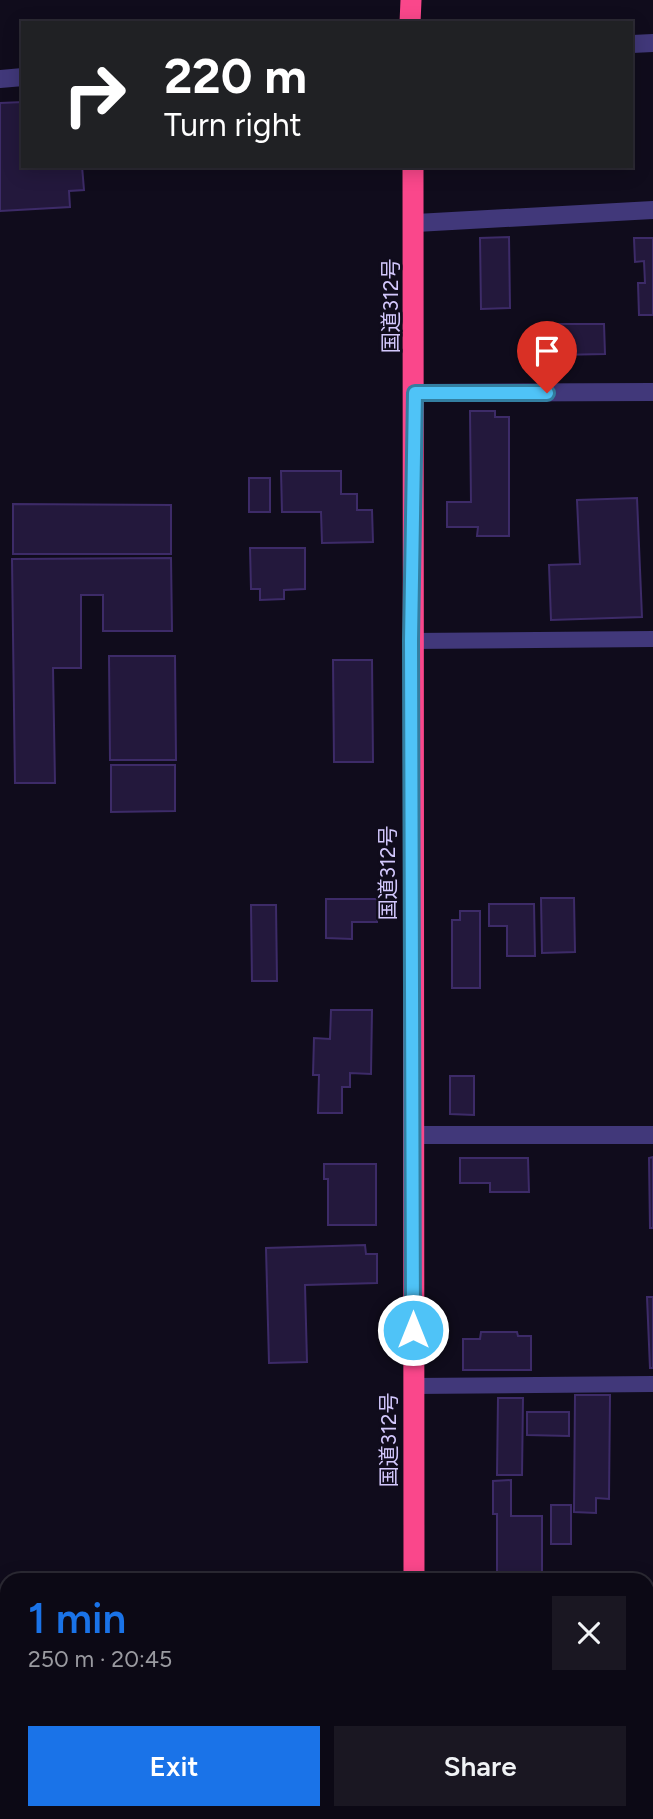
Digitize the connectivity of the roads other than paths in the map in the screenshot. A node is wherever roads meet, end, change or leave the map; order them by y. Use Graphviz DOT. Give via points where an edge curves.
graph roads {
  1 [pos="411,0"];
  2 [pos="410,21"];
  3 [pos="653,43"];
  4 [pos="633,44"];
  5 [pos="21,77"];
  6 [pos="0,79"];
  7 [pos="414,168"];
  8 [pos="653,210"];
  9 [pos="416,223"];
  10 [pos="653,392"];
  11 [pos="415,393"];
  12 [pos="653,639"];
  13 [pos="411,641"];
  14 [pos="413,1135"];
  15 [pos="653,1135"];
  16 [pos="653,1384"];
  17 [pos="413,1385"];
  18 [pos="414,1573"];
  1 -- 2 [label="highway"];
  3 -- 4 [label="street"];
  5 -- 6 [label="street"];
  7 -- 9 [label="highway, 国道312号"];
  8 -- 9 [label="street"];
  9 -- 11 [label="highway, 国道312号"];
  10 -- 11 [label="street"];
  11 -- 13 [label="highway, 国道312号"];
  12 -- 13 [label="lane"];
  13 -- 14 [label="highway, 国道312号"];
  14 -- 15 [label="street"];
  14 -- 17 [label="highway, 国道312号"];
  16 -- 17 [label="lane"];
  17 -- 18 [label="highway, 国道312号"];
}
